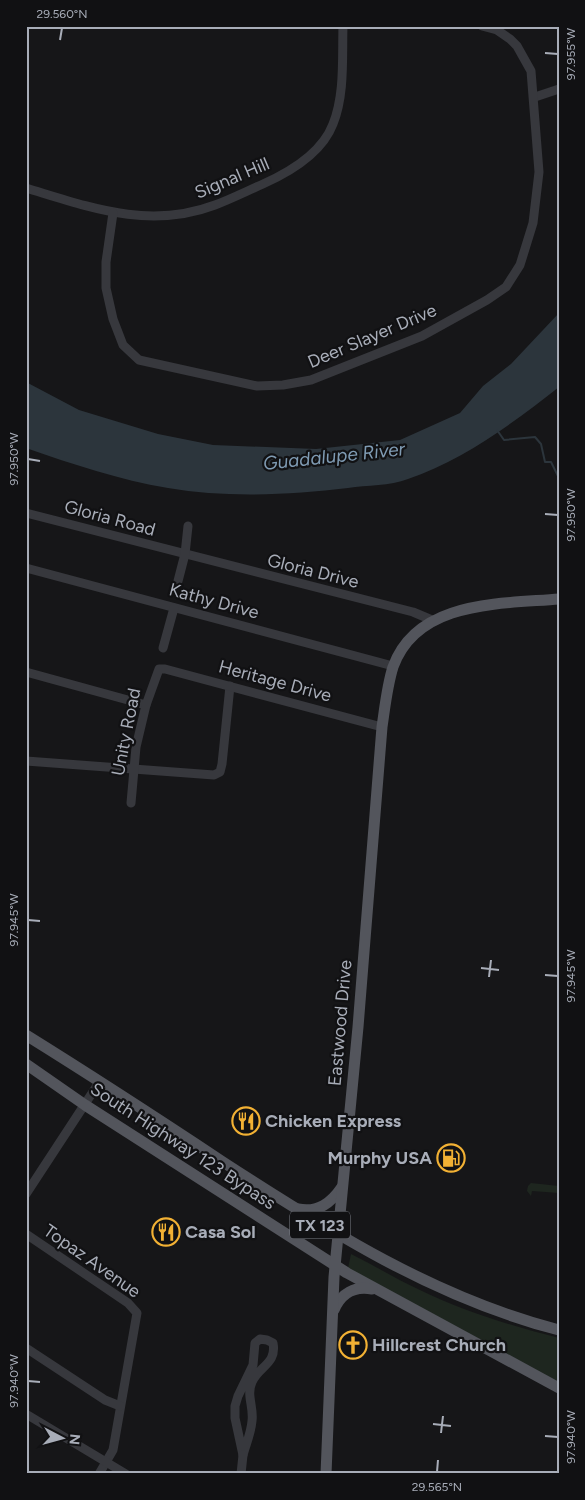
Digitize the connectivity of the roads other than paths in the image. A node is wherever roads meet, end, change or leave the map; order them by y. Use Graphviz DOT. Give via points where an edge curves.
graph roads {
  1 [pos="343,26"];
  2 [pos="482,26"];
  3 [pos="559,89"];
  4 [pos="535,97"];
  5 [pos="26,188"];
  6 [pos="113,213"];
  7 [pos="26,512"];
  8 [pos="188,526"];
  9 [pos="185,554"];
  10 [pos="26,568"];
  11 [pos="178,581"];
  12 [pos="559,599"];
  13 [pos="174,608"];
  14 [pos="432,620"];
  15 [pos="163,648"];
  16 [pos="394,666"];
  17 [pos="159,669"];
  18 [pos="26,672"];
  19 [pos="230,686"];
  20 [pos="146,705"];
  21 [pos="382,727"];
  22 [pos="26,761"];
  23 [pos="133,769"];
  24 [pos="131,803"];
  25 [pos="26,1034"];
  26 [pos="26,1064"];
  27 [pos="100,1081"];
  28 [pos="86,1105"];
  29 [pos="343,1185"];
  30 [pos="26,1194"];
  31 [pos="295,1209"];
  32 [pos="26,1234"];
  33 [pos="338,1235"];
  34 [pos="335,1265"];
  35 [pos="375,1289"];
  36 [pos="332,1314"];
  37 [pos="559,1330"];
  38 [pos="26,1348"];
  39 [pos="559,1388"];
  40 [pos="120,1406"];
  41 [pos="26,1414"];
  42 [pos="243,1456"];
  43 [pos="107,1462"];
  44 [pos="99,1474"];
  45 [pos="126,1474"];
  46 [pos="241,1474"];
  47 [pos="326,1474"];
  1 -- 6 [label="street, Signal Hill" via="338,111 322,143 304,161 275,179 214,206 158,216"];
  2 -- 4 [label="street, Deer Slayer Drive" via="497,30 517,46 531,71"];
  3 -- 4 [label="street"];
  4 -- 6 [label="street, Deer Slayer Drive" via="539,172 537,198 520,264 506,287 422,336 311,380 283,386 258,386 150,364 130,353 112,320 106,288"];
  5 -- 6 [label="street, Signal Hill"];
  7 -- 9 [label="street, Gloria Road"];
  8 -- 9 [label="street"];
  9 -- 11 [label="street"];
  9 -- 14 [label="street, Gloria Drive" via="413,612"];
  10 -- 13 [label="street, Kathy Drive"];
  12 -- 14 [label="main road" via="468,609"];
  13 -- 15 [label="street"];
  13 -- 16 [label="street, Kathy Drive"];
  14 -- 16 [label="main road, Eastwood Drive" via="414,635 398,655"];
  16 -- 21 [label="main road, Eastwood Drive"];
  17 -- 19 [label="street, Heritage Drive"];
  17 -- 20 [label="street, Unity Road"];
  18 -- 20 [label="street"];
  19 -- 21 [label="street, Heritage Drive"];
  19 -- 23 [label="street" via="220,772 201,775"];
  20 -- 23 [label="street, Unity Road"];
  21 -- 29 [label="main road, Eastwood Drive"];
  22 -- 23 [label="street"];
  23 -- 24 [label="street, Unity Road"];
  25 -- 27 [label="main road, South Highway 123 Bypass / TX 123"];
  26 -- 28 [label="main road, South Highway 123 Bypass / TX 123"];
  27 -- 28 [label="street"];
  27 -- 31 [label="main road, South Highway 123 Bypass / TX 123"];
  28 -- 30 [label="street"];
  28 -- 34 [label="main road, South Highway 123 Bypass / TX 123"];
  29 -- 31 [label="main road" via="322,1207"];
  29 -- 33 [label="main road, Eastwood Drive"];
  31 -- 33 [label="main road, South Highway 123 Bypass / TX 123"];
  32 -- 40 [label="street, Topaz Avenue" via="128,1303 137,1313"];
  33 -- 34 [label="main road, Eastwood Drive"];
  33 -- 37 [label="main road, South Highway 123 Bypass / TX 123" via="452,1294 518,1319"];
  34 -- 35 [label="main road, South Highway 123 Bypass / TX 123"];
  34 -- 36 [label="main road, Eastwood Drive"];
  35 -- 36 [label="main road" via="348,1291"];
  35 -- 39 [label="main road, South Highway 123 Bypass / TX 123"];
  36 -- 47 [label="main road, Eastwood Drive"];
  38 -- 40 [label="street" via="105,1400"];
  40 -- 43 [label="street, Topaz Avenue" via="113,1450"];
  41 -- 43 [label="street"];
  42 -- 42 [label="street" via="235,1406 250,1379 252,1420"];
  42 -- 46 [label="street"];
  43 -- 44 [label="street, Topaz Avenue"];
  43 -- 45 [label="street"];
}
